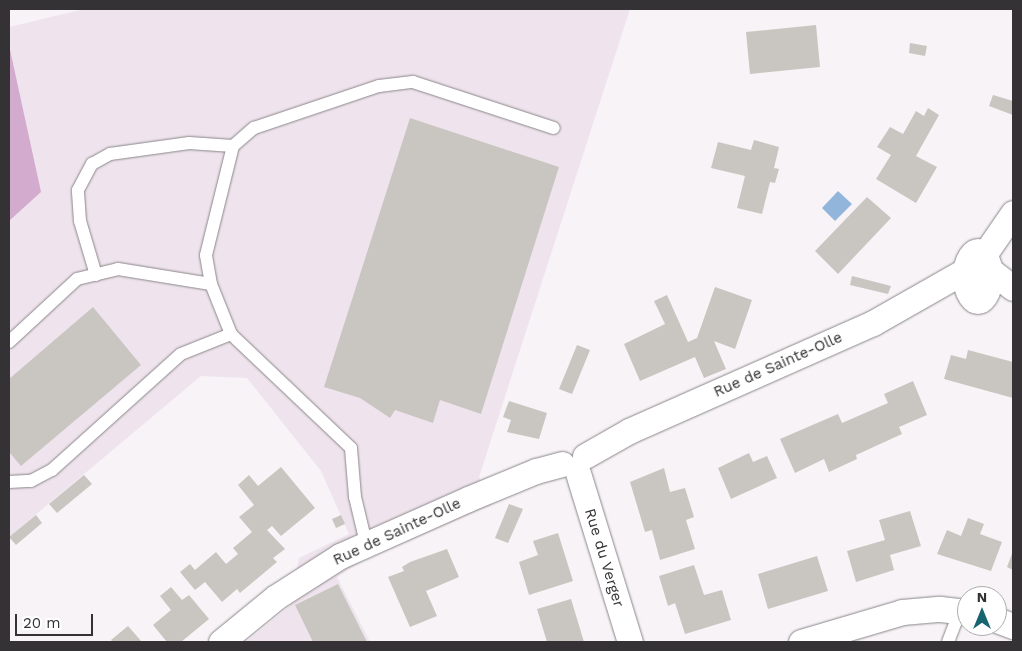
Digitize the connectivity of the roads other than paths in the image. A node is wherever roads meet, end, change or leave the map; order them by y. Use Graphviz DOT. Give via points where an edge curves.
graph roads {
  1 [pos="554,128"];
  2 [pos="233,146"];
  3 [pos="1013,213"];
  4 [pos="979,264"];
  5 [pos="96,275"];
  6 [pos="211,284"];
  7 [pos="1013,288"];
  8 [pos="231,334"];
  9 [pos="9,342"];
  10 [pos="575,464"];
  11 [pos="9,482"];
  12 [pos="366,543"];
  13 [pos="957,611"];
  14 [pos="957,623"];
  15 [pos="848,635"];
  16 [pos="221,642"];
  17 [pos="630,642"];
  18 [pos="801,642"];
  19 [pos="948,642"];
  1 -- 2 [label="lane" via="413,82 379,86 254,128"];
  2 -- 5 [label="lane" via="179,144 110,154 92,164 78,190 80,221"];
  2 -- 6 [label="lane" via="206,255"];
  3 -- 4 [label="street, Rue de Sainte-Olle"];
  4 -- 7 [label="street"];
  4 -- 10 [label="street, Rue de Sainte-Olle" via="873,323 629,431"];
  5 -- 6 [label="lane" via="118,269"];
  5 -- 9 [label="lane" via="78,279"];
  6 -- 8 [label="lane"];
  8 -- 11 [label="lane" via="181,354 52,470 31,482"];
  8 -- 12 [label="lane" via="351,448 355,498"];
  10 -- 12 [label="street, Rue de Sainte-Olle" via="536,471"];
  10 -- 17 [label="street, Rue du Verger"];
  12 -- 16 [label="street, Rue de Sainte-Olle" via="318,569"];
  13 -- 15 [label="street" via="902,612"];
  14 -- 19 [label="lane"];
  15 -- 18 [label="street"];
}
